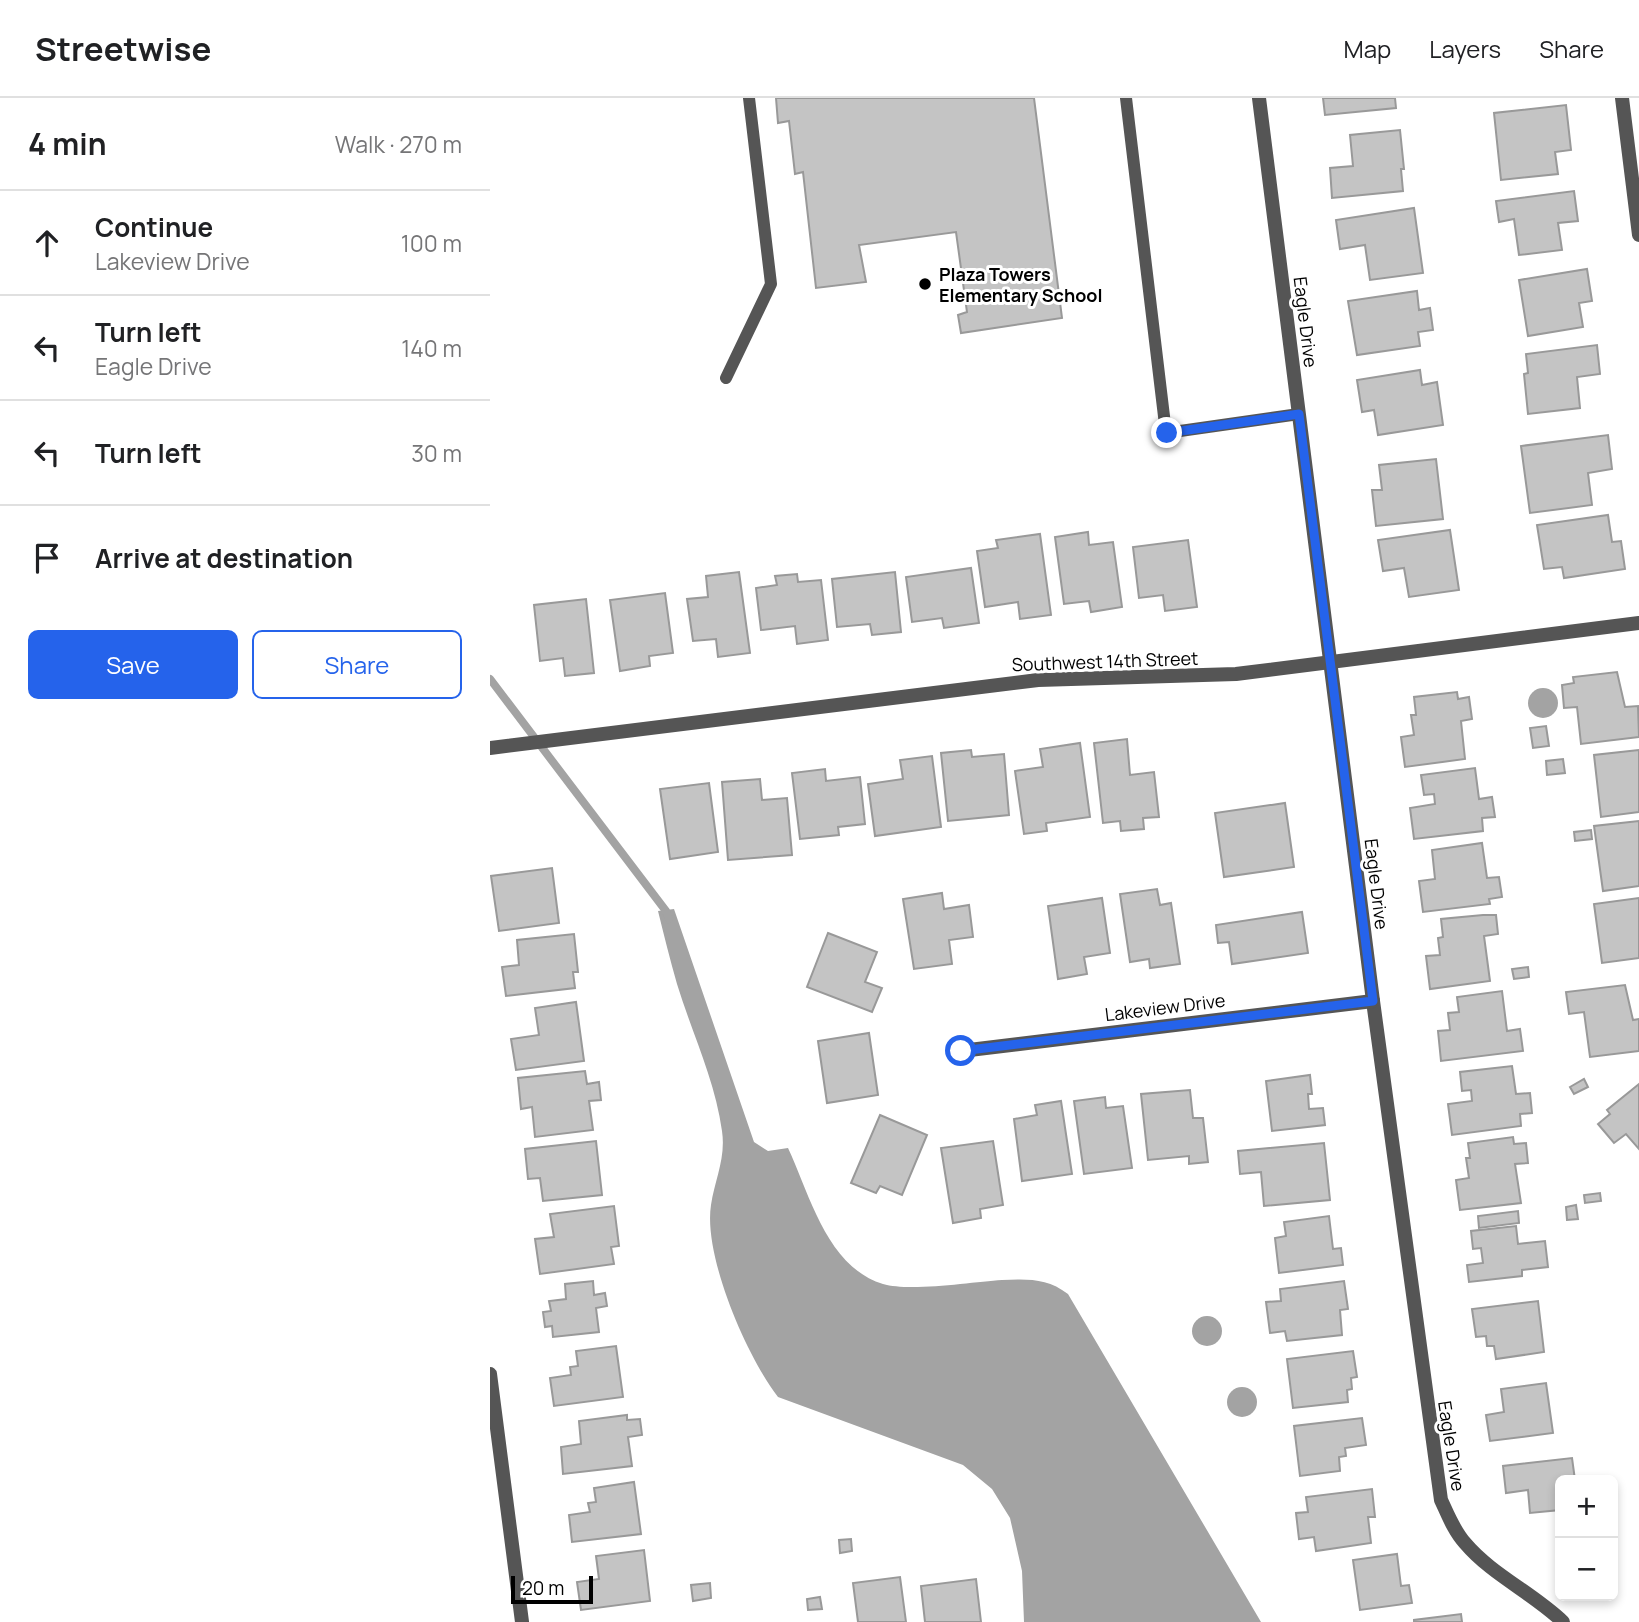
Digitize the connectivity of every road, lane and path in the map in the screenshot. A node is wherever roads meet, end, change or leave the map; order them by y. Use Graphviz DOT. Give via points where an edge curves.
graph roads {
  1 [pos="748,98"];
  2 [pos="1126,98"];
  3 [pos="1259,98"];
  4 [pos="1622,98"];
  5 [pos="1639,235"];
  6 [pos="726,378"];
  7 [pos="1299,414"];
  8 [pos="1639,623"];
  9 [pos="1330,661"];
  10 [pos="490,748"];
  11 [pos="1373,1001"];
  12 [pos="961,1051"];
  13 [pos="490,1374"];
  14 [pos="522,1622"];
  15 [pos="1563,1622"];
  1 -- 6 [label="lane" via="771,284"];
  2 -- 7 [label="lane" via="1167,433"];
  3 -- 7 [label="street, Eagle Drive"];
  4 -- 5 [label="street"];
  7 -- 9 [label="street, Eagle Drive"];
  8 -- 9 [label="street, Southwest 14th Street"];
  9 -- 10 [label="street, Southwest 14th Street" via="1184,678 1038,680"];
  9 -- 11 [label="street, Eagle Drive"];
  11 -- 12 [label="street, Lakeview Drive"];
  11 -- 15 [label="street, Eagle Drive" via="1441,1500 1464,1543"];
  13 -- 14 [label="street"];
}
